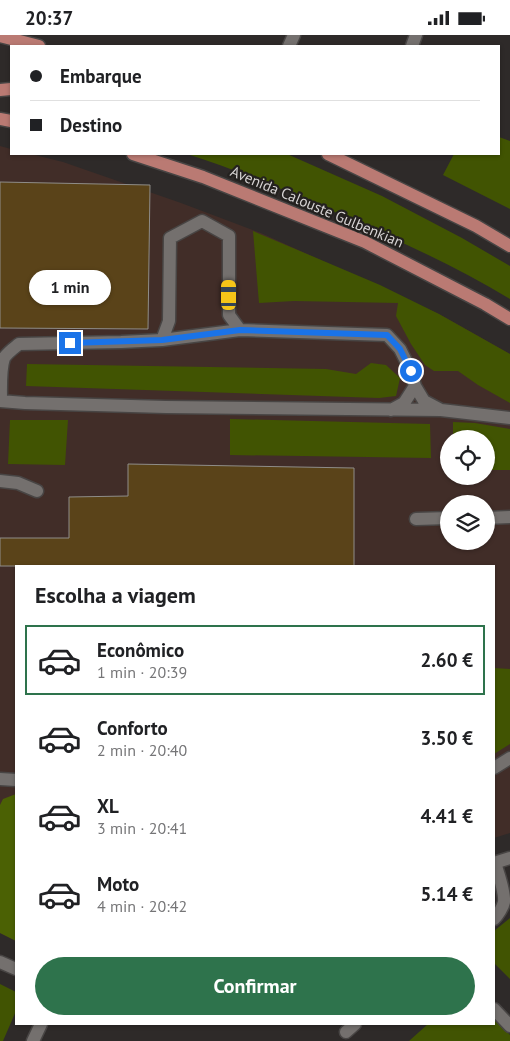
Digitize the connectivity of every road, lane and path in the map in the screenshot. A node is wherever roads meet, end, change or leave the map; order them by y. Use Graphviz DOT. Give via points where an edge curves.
graph roads {
  1 [pos="0,38"];
  2 [pos="10,45"];
  3 [pos="34,45"];
  4 [pos="136,155"];
  5 [pos="330,155"];
  6 [pos="510,246"];
  7 [pos="510,319"];
  8 [pos="240,330"];
  9 [pos="162,340"];
  10 [pos="415,386"];
  11 [pos="0,401"];
  12 [pos="391,410"];
  13 [pos="441,410"];
  14 [pos="510,418"];
  15 [pos="0,481"];
  16 [pos="37,491"];
  17 [pos="510,517"];
  18 [pos="440,518"];
  19 [pos="495,518"];
  20 [pos="416,519"];
  21 [pos="510,758"];
  22 [pos="495,767"];
  23 [pos="0,779"];
  24 [pos="15,780"];
  25 [pos="510,858"];
  26 [pos="495,863"];
  27 [pos="495,866"];
  28 [pos="495,918"];
  29 [pos="0,962"];
  30 [pos="15,969"];
  31 [pos="495,1010"];
  32 [pos="41,1025"];
  33 [pos="510,1027"];
  34 [pos="33,1041"];
  1 -- 2 [label="main road"];
  1 -- 3 [label="main road"];
  4 -- 7 [label="main road, Avenida Calouste Gulbenkian" via="204,177 365,242"];
  5 -- 6 [label="main road" via="476,226"];
  8 -- 9 [label="street"];
  8 -- 9 [label="street" via="229,315 229,236 202,221 170,238 169,321"];
  8 -- 10 [label="street" via="387,335 400,349"];
  9 -- 11 [label="street" via="19,344 5,356 1,365"];
  10 -- 12 [label="street" via="404,403"];
  10 -- 13 [label="street" via="424,401"];
  11 -- 12 [label="street"];
  12 -- 13 [label="street"];
  13 -- 14 [label="street"];
  15 -- 16 [label="street" via="18,483"];
  17 -- 19 [label="street"];
  18 -- 20 [label="street"];
  21 -- 22 [label="street"];
  23 -- 24 [label="street"];
  25 -- 26 [label="street"];
  27 -- 28 [label="street" via="504,902"];
  29 -- 30 [label="street"];
  31 -- 33 [label="street"];
  32 -- 34 [label="street"];
}
